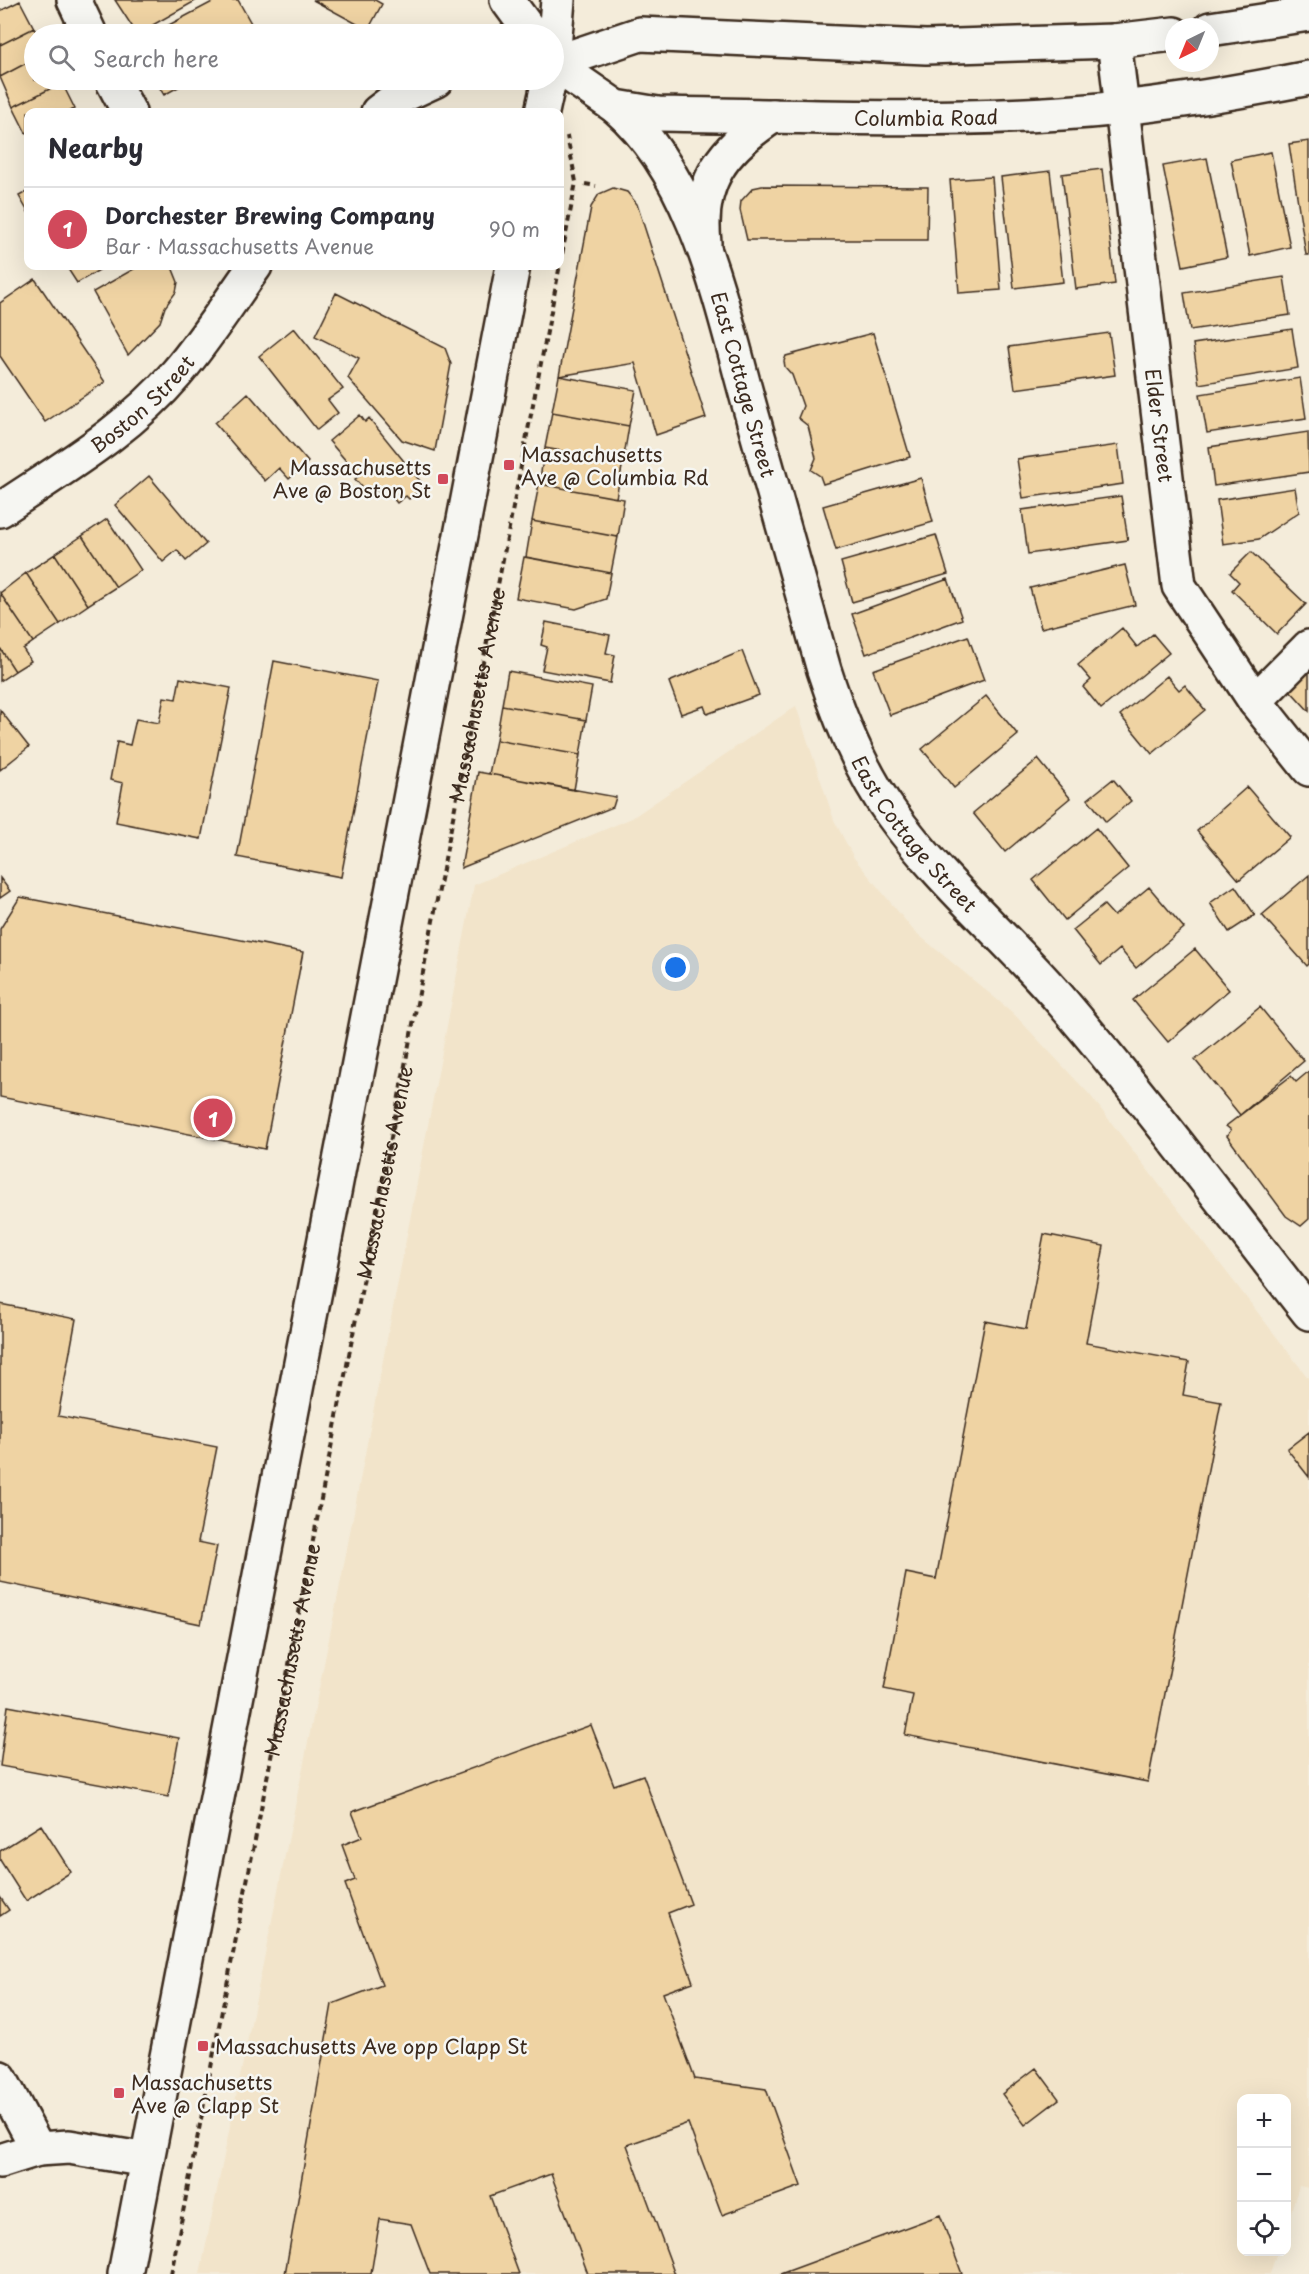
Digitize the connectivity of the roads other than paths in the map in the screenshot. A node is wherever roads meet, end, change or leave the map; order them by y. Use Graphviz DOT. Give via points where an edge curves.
graph roads {
  1 [pos="74,0"];
  2 [pos="507,0"];
  3 [pos="558,0"];
  4 [pos="1309,14"];
  5 [pos="85,24"];
  6 [pos="525,24"];
  7 [pos="556,24"];
  8 [pos="1219,28"];
  9 [pos="1165,35"];
  10 [pos="1114,41"];
  11 [pos="564,60"];
  12 [pos="564,70"];
  13 [pos="1309,78"];
  14 [pos="117,90"];
  15 [pos="414,90"];
  16 [pos="550,90"];
  17 [pos="616,107"];
  18 [pos="127,108"];
  19 [pos="383,108"];
  20 [pos="552,108"];
  21 [pos="1122,108"];
  22 [pos="773,116"];
  23 [pos="706,254"];
  24 [pos="244,270"];
  25 [pos="512,270"];
  26 [pos="0,510"];
  27 [pos="1309,646"];
  28 [pos="1255,701"];
  29 [pos="1309,769"];
  30 [pos="1309,1313"];
  31 [pos="0,2078"];
  32 [pos="38,2149"];
  33 [pos="147,2160"];
  34 [pos="0,2162"];
  35 [pos="125,2274"];
  1 -- 5 [label="main road"];
  2 -- 6 [label="main road"];
  3 -- 7 [label="main road"];
  4 -- 8 [label="main road"];
  9 -- 10 [label="main road, Columbia Road"];
  10 -- 11 [label="main road, Columbia Road" via="926,47 640,34"];
  10 -- 21 [label="main road, Elder Street"];
  12 -- 17 [label="main road, Columbia Road"];
  13 -- 21 [label="main road, Columbia Road"];
  14 -- 18 [label="main road"];
  15 -- 19 [label="main road"];
  16 -- 20 [label="main road"];
  17 -- 22 [label="main road, Columbia Road" via="658,114"];
  17 -- 23 [label="main road, East Cottage Street" via="632,121 666,167"];
  21 -- 22 [label="main road, Columbia Road" via="978,117"];
  21 -- 28 [label="main road, Elder Street" via="1175,570 1185,600"];
  22 -- 23 [label="main road, East Cottage Street" via="737,143 714,173 703,209"];
  23 -- 30 [label="main road, East Cottage Street" via="824,670 846,732 874,787 926,856 1036,970 1092,1037"];
  24 -- 26 [label="main road, Boston Street" via="177,373 147,404 111,434"];
  25 -- 33 [label="main road"];
  27 -- 28 [label="main road"];
  28 -- 29 [label="main road, Elder Street"];
  31 -- 32 [label="main road"];
  32 -- 33 [label="main road" via="69,2147"];
  32 -- 34 [label="main road"];
  33 -- 35 [label="main road"];
}
